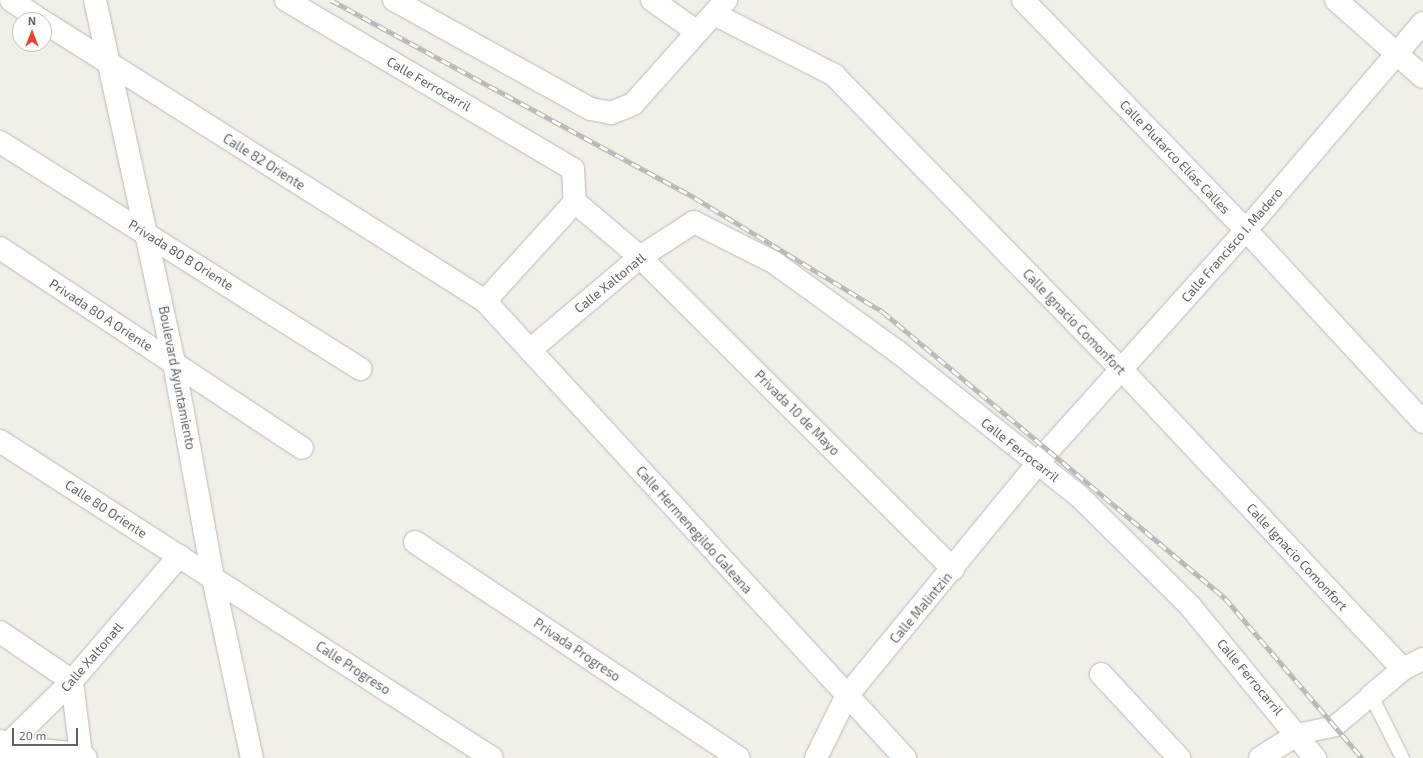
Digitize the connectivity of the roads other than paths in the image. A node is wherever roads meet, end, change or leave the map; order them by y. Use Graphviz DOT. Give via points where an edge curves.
graph roads {
  1 [pos="11,0"];
  2 [pos="95,0"];
  3 [pos="286,0"];
  4 [pos="394,0"];
  5 [pos="652,0"];
  6 [pos="1023,0"];
  7 [pos="1336,0"];
  8 [pos="720,7"];
  9 [pos="29,12"];
  10 [pos="1423,22"];
  11 [pos="52,27"];
  12 [pos="696,31"];
  13 [pos="1397,54"];
  14 [pos="109,64"];
  15 [pos="1423,78"];
  16 [pos="0,142"];
  17 [pos="574,202"];
  18 [pos="694,222"];
  19 [pos="1246,230"];
  20 [pos="148,234"];
  21 [pos="0,248"];
  22 [pos="640,257"];
  23 [pos="485,301"];
  24 [pos="530,350"];
  25 [pos="174,363"];
  26 [pos="360,369"];
  27 [pos="1122,370"];
  28 [pos="1423,422"];
  29 [pos="0,441"];
  30 [pos="302,448"];
  31 [pos="1037,465"];
  32 [pos="414,542"];
  33 [pos="179,556"];
  34 [pos="953,570"];
  35 [pos="213,578"];
  36 [pos="0,632"];
  37 [pos="1423,659"];
  38 [pos="1403,669"];
  39 [pos="1101,674"];
  40 [pos="72,681"];
  41 [pos="1371,696"];
  42 [pos="846,697"];
  43 [pos="1298,734"];
  44 [pos="3,746"];
  45 [pos="84,756"];
  46 [pos="252,758"];
  47 [pos="492,758"];
  48 [pos="739,758"];
  49 [pos="816,758"];
  50 [pos="905,758"];
  51 [pos="1179,758"];
  52 [pos="1260,758"];
  53 [pos="1315,758"];
  54 [pos="1402,758"];
  1 -- 9 [label="street"];
  2 -- 14 [label="street, Boulevard Ayuntamiento"];
  3 -- 17 [label="street, Calle Ferrocarril" via="573,169"];
  4 -- 12 [label="street" via="591,110 611,114 633,104"];
  5 -- 12 [label="street"];
  6 -- 19 [label="street, Calle Plutarco Elías Calles"];
  7 -- 13 [label="street"];
  8 -- 12 [label="street"];
  8 -- 27 [label="street, Calle Ignacio Comonfort" via="834,75"];
  10 -- 13 [label="street, Calle Francisco I. Madero"];
  11 -- 14 [label="street, Calle 82 Oriente"];
  13 -- 15 [label="street"];
  13 -- 19 [label="street, Calle Francisco I. Madero"];
  14 -- 20 [label="street, Boulevard Ayuntamiento"];
  14 -- 23 [label="street, Calle 82 Oriente"];
  16 -- 20 [label="street, Privada 80 B Oriente"];
  17 -- 22 [label="street, Privada 10 de Mayo"];
  17 -- 23 [label="street"];
  18 -- 22 [label="street, Calle Xaltonatl"];
  18 -- 31 [label="street, Calle Ferrocarril" via="782,268 898,352"];
  19 -- 27 [label="street, Calle Francisco I. Madero"];
  19 -- 28 [label="street, Calle Plutarco Elías Calles"];
  20 -- 25 [label="street, Boulevard Ayuntamiento"];
  20 -- 26 [label="street, Privada 80 B Oriente"];
  21 -- 25 [label="street, Privada 80 A Oriente"];
  22 -- 24 [label="street, Calle Xaltonatl"];
  22 -- 34 [label="street, Privada 10 de Mayo"];
  23 -- 24 [label="street, Calle Hermenegildo Galeana"];
  24 -- 42 [label="street, Calle Hermenegildo Galeana"];
  25 -- 30 [label="street, Privada 80 A Oriente"];
  25 -- 35 [label="street, Boulevard Ayuntamiento"];
  27 -- 31 [label="street, Calle Francisco I. Madero"];
  27 -- 38 [label="street, Calle Ignacio Comonfort"];
  29 -- 33 [label="street, Calle 80 Oriente"];
  31 -- 34 [label="street, Calle Malintzin"];
  31 -- 43 [label="street, Calle Ferrocarril" via="1080,497 1190,606"];
  32 -- 48 [label="street, Privada Progreso"];
  33 -- 35 [label="street, Calle 80 Oriente"];
  33 -- 40 [label="street, Calle Xaltonatl"];
  34 -- 42 [label="street, Calle Malintzin"];
  35 -- 46 [label="street, Boulevard Ayuntamiento"];
  35 -- 47 [label="street, Calle Progreso"];
  36 -- 40 [label="street"];
  37 -- 38 [label="street"];
  38 -- 41 [label="street"];
  39 -- 51 [label="street"];
  40 -- 44 [label="street, Calle Xaltonatl"];
  40 -- 45 [label="street"];
  41 -- 43 [label="street" via="1335,726"];
  41 -- 54 [label="lane"];
  42 -- 49 [label="street, Calle Malintzin"];
  42 -- 50 [label="street, Calle Hermenegildo Galeana"];
  43 -- 52 [label="street"];
  43 -- 53 [label="street, Calle Ferrocarril"];
  44 -- 45 [label="street"];
}
